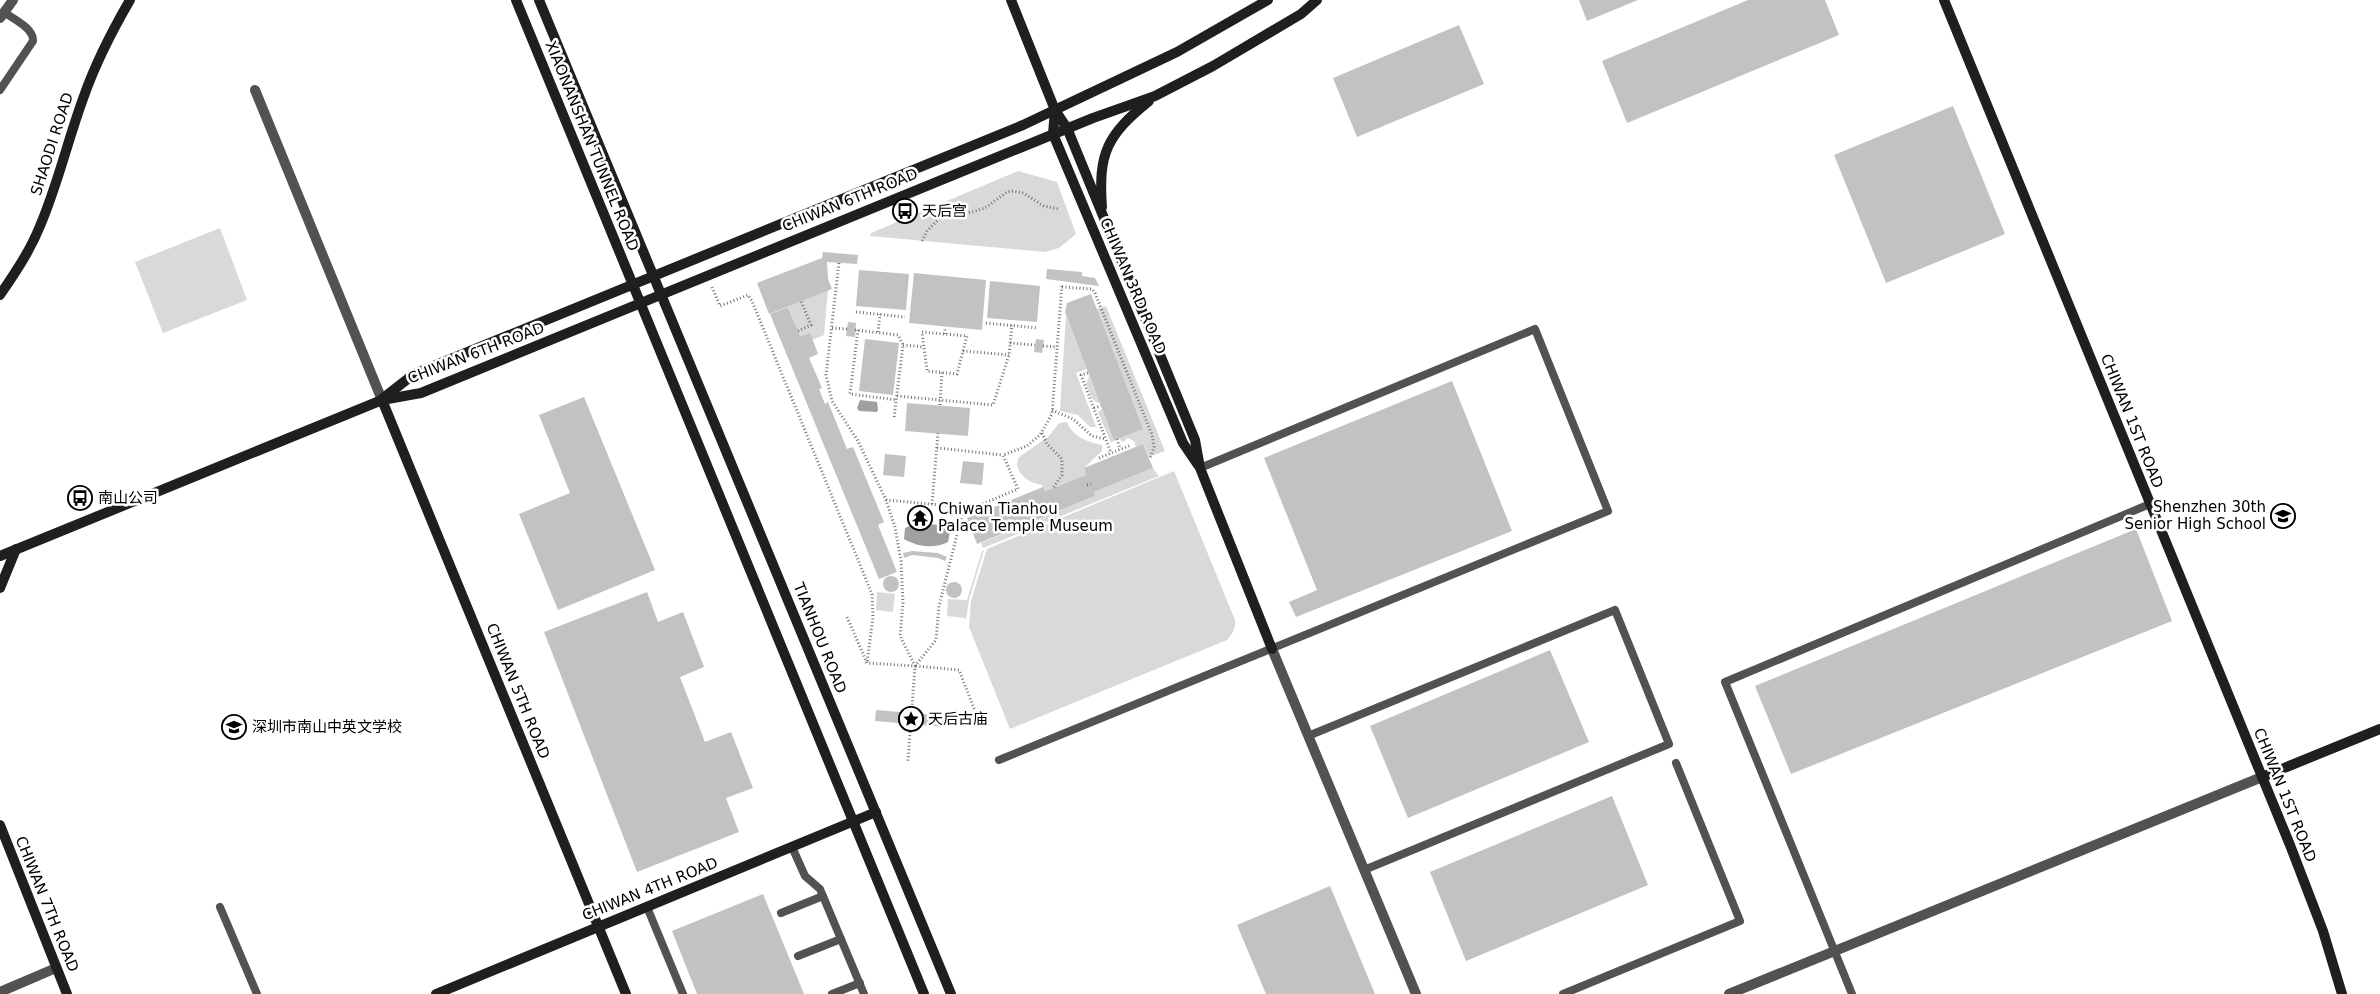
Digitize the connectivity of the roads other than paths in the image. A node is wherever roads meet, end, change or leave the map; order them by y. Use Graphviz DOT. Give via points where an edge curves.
graph roads {
  1 [pos="13,0"];
  2 [pos="130,0"];
  3 [pos="516,0"];
  4 [pos="539,0"];
  5 [pos="1011,0"];
  6 [pos="1268,0"];
  7 [pos="1317,0"];
  8 [pos="1944,0"];
  9 [pos="2,15"];
  10 [pos="0,90"];
  11 [pos="255,90"];
  12 [pos="1155,96"];
  13 [pos="1055,110"];
  14 [pos="1067,128"];
  15 [pos="1053,134"];
  16 [pos="1103,218"];
  17 [pos="654,276"];
  18 [pos="633,284"];
  19 [pos="662,294"];
  20 [pos="0,296"];
  21 [pos="641,302"];
  22 [pos="382,400"];
  23 [pos="1200,468"];
  24 [pos="2150,504"];
  25 [pos="16,549"];
  26 [pos="0,556"];
  27 [pos="0,588"];
  28 [pos="1272,649"];
  29 [pos="2380,729"];
  30 [pos="1308,736"];
  31 [pos="999,760"];
  32 [pos="1676,763"];
  33 [pos="2262,777"];
  34 [pos="876,812"];
  35 [pos="854,821"];
  36 [pos="0,825"];
  37 [pos="792,847"];
  38 [pos="1364,870"];
  39 [pos="823,896"];
  40 [pos="220,907"];
  41 [pos="647,907"];
  42 [pos="782,913"];
  43 [pos="598,928"];
  44 [pos="841,940"];
  45 [pos="1835,951"];
  46 [pos="798,956"];
  47 [pos="56,968"];
  48 [pos="860,983"];
  49 [pos="0,992"];
  50 [pos="67,994"];
  51 [pos="257,994"];
  52 [pos="436,994"];
  53 [pos="626,994"];
  54 [pos="684,994"];
  55 [pos="832,994"];
  56 [pos="864,994"];
  57 [pos="924,994"];
  58 [pos="951,994"];
  59 [pos="1416,994"];
  60 [pos="1563,994"];
  61 [pos="1729,994"];
  62 [pos="1852,994"];
  63 [pos="2342,994"];
  1 -- 9 [label="street"];
  2 -- 20 [label="street, SHAODI ROAD" via="103,47 83,97 40,228"];
  3 -- 18 [label="street, XIAONANSHAN TUNNEL ROAD"];
  4 -- 17 [label="street, XIAONANSHAN TUNNEL ROAD"];
  5 -- 13 [label="street, CHIWAN 3RD ROAD"];
  6 -- 13 [label="street, CHIWAN 6TH ROAD" via="1177,52"];
  7 -- 12 [label="street, CHIWAN 6TH ROAD" via="1301,14"];
  8 -- 24 [label="street, CHIWAN 1ST ROAD"];
  9 -- 10 [label="lane" via="30,31 34,37"];
  11 -- 22 [label="street"];
  12 -- 14 [label="street, CHIWAN 6TH ROAD"];
  12 -- 16 [label="street" via="1128,118 1107,146 1102,171"];
  13 -- 14 [label="street, CHIWAN 3RD ROAD"];
  13 -- 15 [label="street, CHIWAN 3RD ROAD"];
  13 -- 17 [label="street, CHIWAN 6TH ROAD"];
  14 -- 15 [label="street, CHIWAN 6TH ROAD"];
  14 -- 16 [label="street, CHIWAN 3RD ROAD"];
  15 -- 19 [label="street, CHIWAN 6TH ROAD"];
  15 -- 23 [label="street, CHIWAN 3RD ROAD" via="1183,443"];
  16 -- 23 [label="street, CHIWAN 3RD ROAD" via="1195,440"];
  17 -- 18 [label="street, CHIWAN 6TH ROAD"];
  17 -- 19 [label="street, XIAONANSHAN TUNNEL ROAD"];
  18 -- 21 [label="street, XIAONANSHAN TUNNEL ROAD"];
  18 -- 22 [label="street, CHIWAN 6TH ROAD" via="414,374"];
  19 -- 21 [label="street, CHIWAN 6TH ROAD"];
  19 -- 34 [label="street, TIANHOU ROAD"];
  21 -- 22 [label="street, CHIWAN 6TH ROAD" via="421,393"];
  21 -- 35 [label="street"];
  22 -- 25 [label="street, CHIWAN 6TH ROAD"];
  22 -- 43 [label="street, CHIWAN 5TH ROAD"];
  23 -- 28 [label="street, CHIWAN 3RD ROAD"];
  23 -- 28 [label="lane" via="1535,329 1608,511"];
  24 -- 33 [label="street, CHIWAN 1ST ROAD"];
  24 -- 45 [label="lane" via="1726,682"];
  25 -- 26 [label="street, CHIWAN 6TH ROAD"];
  25 -- 27 [label="street"];
  28 -- 30 [label="street"];
  28 -- 31 [label="lane"];
  29 -- 33 [label="street"];
  30 -- 38 [label="street"];
  30 -- 38 [label="lane" via="1615,610 1669,744"];
  32 -- 60 [label="lane" via="1740,921"];
  33 -- 45 [label="street"];
  33 -- 63 [label="street, CHIWAN 1ST ROAD" via="2323,931"];
  34 -- 35 [label="street, CHIWAN 4TH ROAD"];
  34 -- 58 [label="street, TIANHOU ROAD"];
  35 -- 37 [label="street, CHIWAN 4TH ROAD"];
  35 -- 57 [label="street"];
  36 -- 47 [label="street, CHIWAN 7TH ROAD"];
  37 -- 39 [label="lane" via="805,876"];
  37 -- 41 [label="street, CHIWAN 4TH ROAD"];
  38 -- 59 [label="street"];
  39 -- 42 [label="lane"];
  39 -- 44 [label="lane"];
  40 -- 51 [label="lane"];
  41 -- 43 [label="street, CHIWAN 4TH ROAD"];
  41 -- 54 [label="lane"];
  43 -- 52 [label="street, CHIWAN 4TH ROAD"];
  43 -- 53 [label="street, CHIWAN 5TH ROAD"];
  44 -- 46 [label="lane"];
  44 -- 48 [label="lane"];
  45 -- 61 [label="street"];
  45 -- 62 [label="lane"];
  47 -- 49 [label="street"];
  47 -- 50 [label="street, CHIWAN 7TH ROAD"];
  48 -- 55 [label="lane"];
  48 -- 56 [label="lane"];
}
